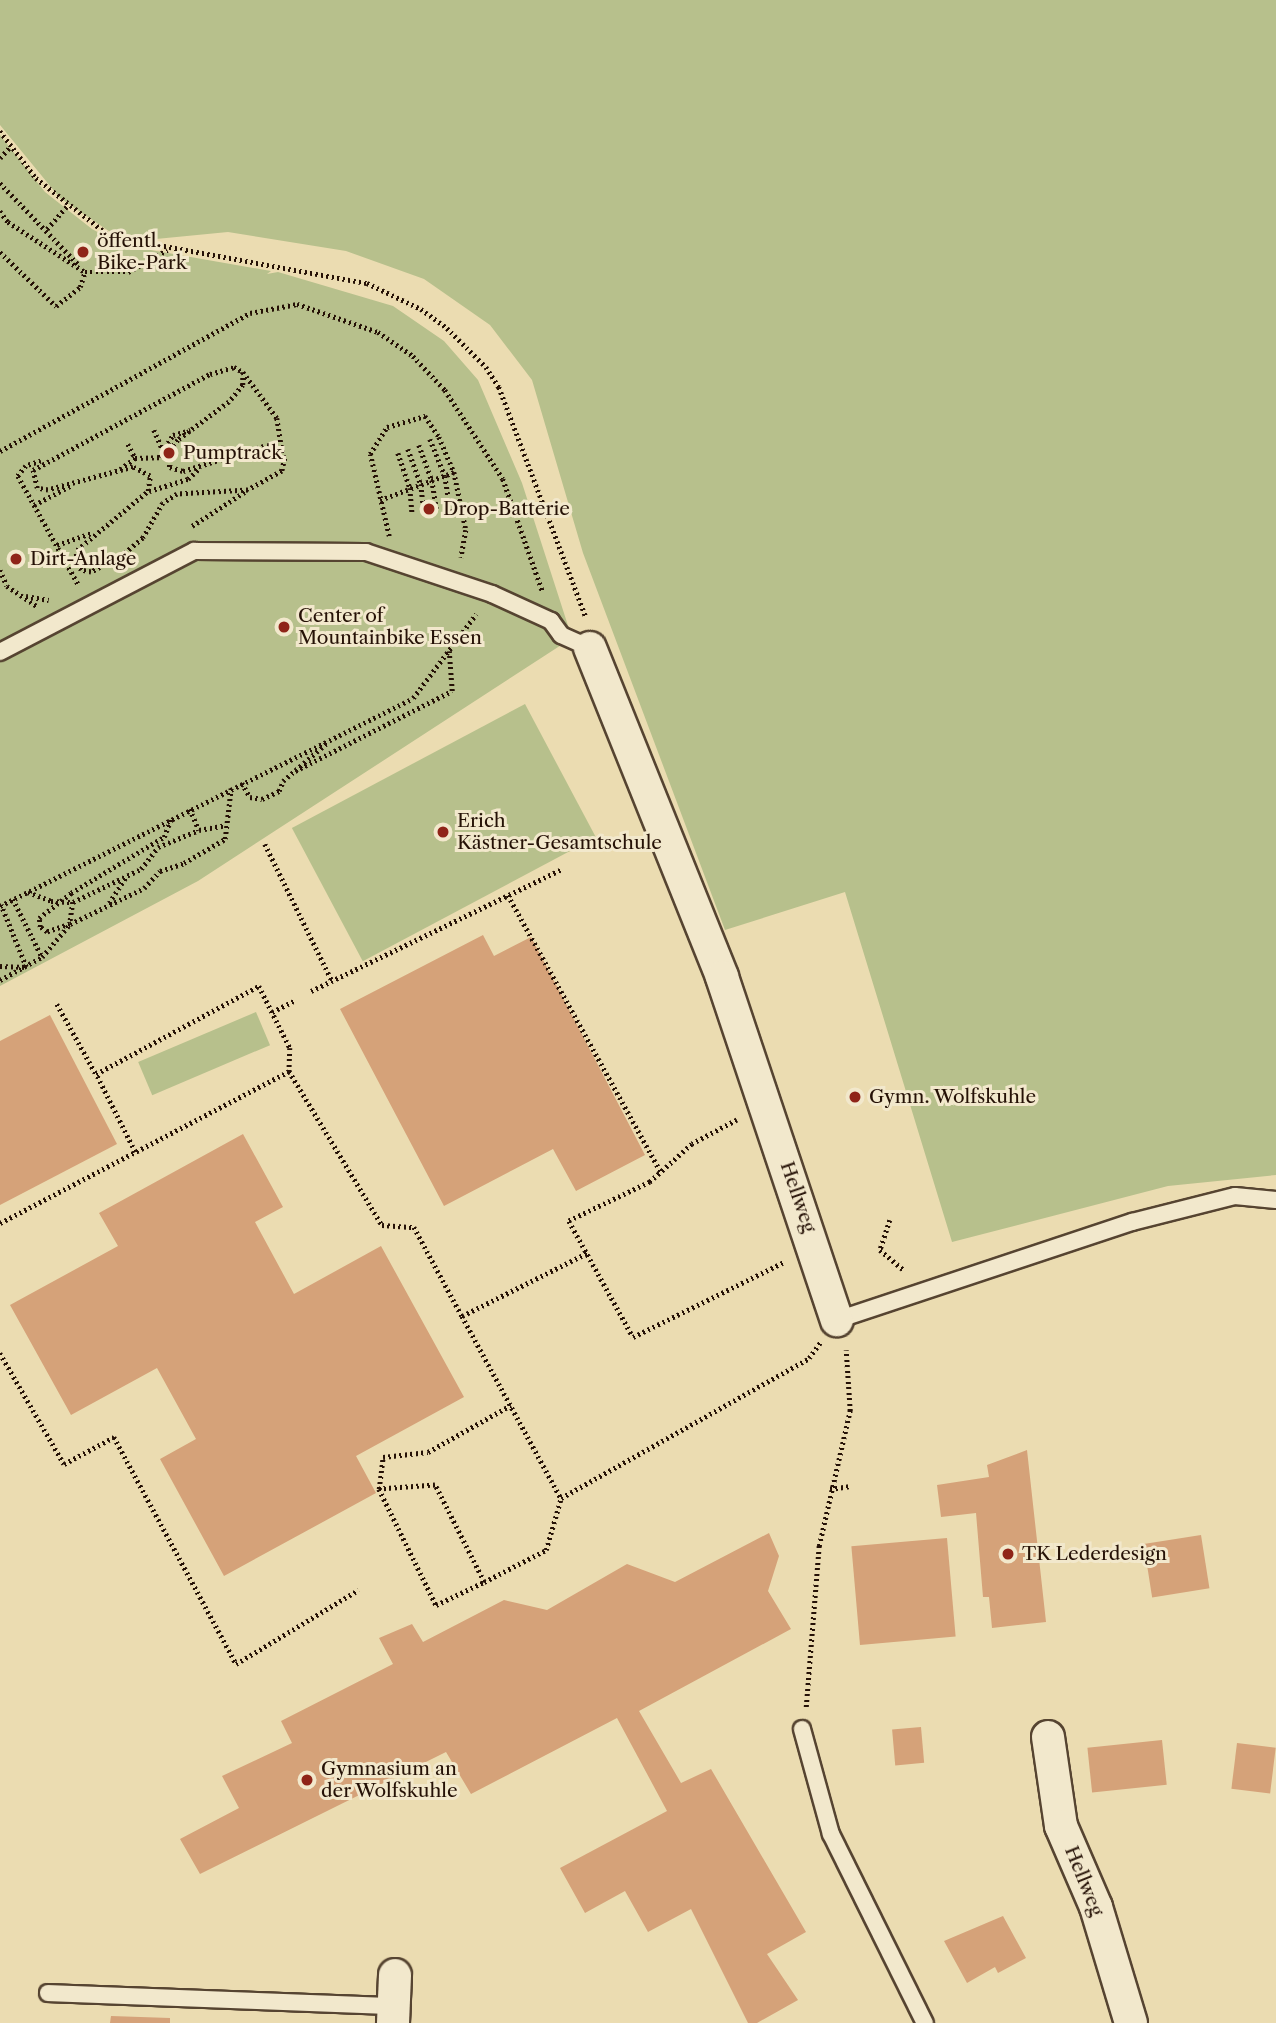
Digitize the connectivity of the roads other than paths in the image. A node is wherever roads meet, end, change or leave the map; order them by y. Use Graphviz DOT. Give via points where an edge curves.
graph roads {
  1 [pos="590,648"];
  2 [pos="0,652"];
  3 [pos="1276,1200"];
  4 [pos="837,1320"];
  5 [pos="802,1728"];
  6 [pos="1048,1737"];
  7 [pos="395,1975"];
  8 [pos="48,1993"];
  9 [pos="394,2015"];
  10 [pos="925,2023"];
  11 [pos="1131,2023"];
  1 -- 2 [label="lane" via="561,635 551,621 492,594 366,552 194,551"];
  1 -- 4 [label="street, Hellweg" via="689,886"];
  3 -- 4 [label="lane" via="1235,1196 1132,1222"];
  5 -- 10 [label="lane" via="831,1834"];
  6 -- 11 [label="street, Hellweg" via="1061,1826 1098,1914"];
  7 -- 9 [label="street"];
  8 -- 9 [label="lane"];
}
